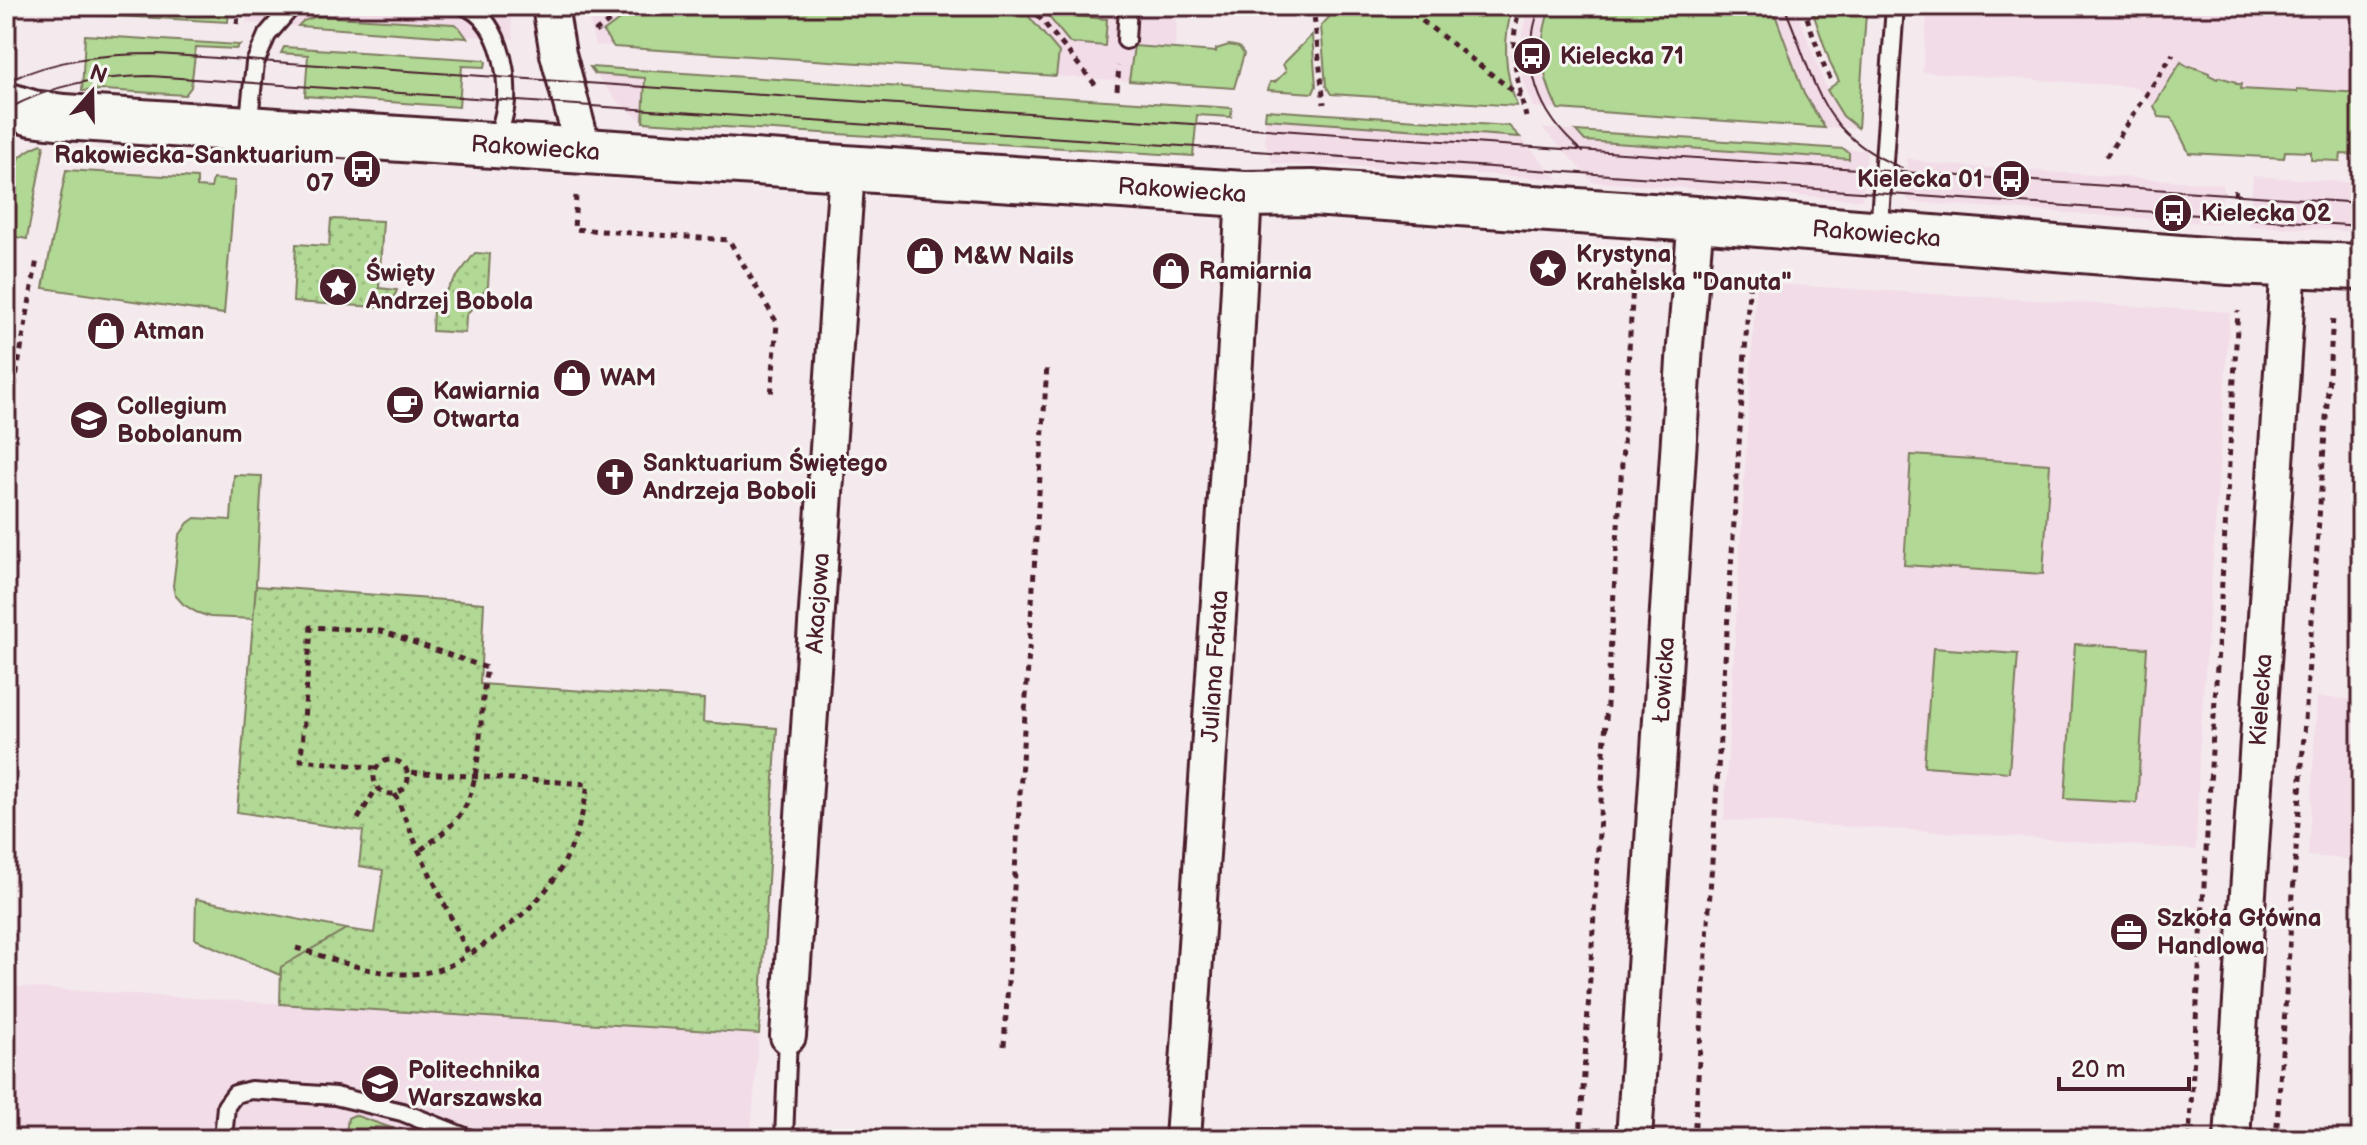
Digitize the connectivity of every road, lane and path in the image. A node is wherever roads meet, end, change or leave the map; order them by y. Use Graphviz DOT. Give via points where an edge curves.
graph roads {
  1 [pos="292,6"];
  2 [pos="465,6"];
  3 [pos="550,6"];
  4 [pos="629,6"];
  5 [pos="1030,6"];
  6 [pos="1128,6"];
  7 [pos="1313,6"];
  8 [pos="1403,6"];
  9 [pos="1521,6"];
  10 [pos="1803,6"];
  11 [pos="1895,6"];
  12 [pos="591,35"];
  13 [pos="1126,40"];
  14 [pos="2173,54"];
  15 [pos="1833,84"];
  16 [pos="1098,88"];
  17 [pos="1521,97"];
  18 [pos="1324,104"];
  19 [pos="6,105"];
  20 [pos="1526,117"];
  21 [pos="248,129"];
  22 [pos="494,146"];
  23 [pos="584,152"];
  24 [pos="2106,157"];
  25 [pos="847,170"];
  26 [pos="2236,185"];
  27 [pos="1244,194"];
  28 [pos="576,196"];
  29 [pos="1696,219"];
  30 [pos="2233,227"];
  31 [pos="1879,233"];
  32 [pos="37,259"];
  33 [pos="2289,263"];
  34 [pos="2361,267"];
  35 [pos="1634,269"];
  36 [pos="1750,275"];
  37 [pos="2238,311"];
  38 [pos="2333,317"];
  39 [pos="1047,365"];
  40 [pos="771,396"];
  41 [pos="6,434"];
  42 [pos="376,768"];
  43 [pos="408,772"];
  44 [pos="474,776"];
  45 [pos="377,787"];
  46 [pos="395,794"];
  47 [pos="358,819"];
  48 [pos="419,851"];
  49 [pos="296,948"];
  50 [pos="469,955"];
  51 [pos="788,1036"];
  52 [pos="1004,1046"];
  53 [pos="223,1139"];
  54 [pos="470,1139"];
  55 [pos="784,1139"];
  56 [pos="1183,1139"];
  57 [pos="1580,1139"];
  58 [pos="1634,1139"];
  59 [pos="1694,1139"];
  60 [pos="2189,1139"];
  61 [pos="2232,1139"];
  62 [pos="2276,1139"];
  1 -- 21 [label="lane" via="267,35 255,63"];
  2 -- 22 [label="lane" via="487,22 500,50 506,100"];
  3 -- 23 [label="street"];
  4 -- 12 [label="path"];
  5 -- 16 [label="path"];
  6 -- 13 [label="lane"];
  7 -- 18 [label="path"];
  8 -- 17 [label="path"];
  9 -- 17 [label="path" via="1513,48"];
  10 -- 15 [label="path"];
  11 -- 31 [label="lane"];
  14 -- 24 [label="path"];
  17 -- 20 [label="path"];
  19 -- 21 [label="street, Rakowiecka" via="64,117"];
  21 -- 22 [label="street, Rakowiecka"];
  22 -- 23 [label="street, Rakowiecka"];
  23 -- 25 [label="street, Rakowiecka"];
  25 -- 27 [label="street, Rakowiecka"];
  25 -- 51 [label="street, Akacjowa"];
  26 -- 30 [label="path"];
  27 -- 29 [label="street, Rakowiecka" via="1312,193"];
  27 -- 56 [label="street, Juliana Fałata"];
  28 -- 40 [label="path" via="574,229 729,240 777,323"];
  29 -- 31 [label="street, Rakowiecka"];
  29 -- 58 [label="street, Łowicka"];
  31 -- 33 [label="street, Rakowiecka"];
  32 -- 41 [label="path"];
  33 -- 34 [label="street, Rakowiecka"];
  33 -- 61 [label="street, Kielecka"];
  35 -- 57 [label="path"];
  36 -- 59 [label="path"];
  37 -- 60 [label="path"];
  38 -- 62 [label="path"];
  39 -- 52 [label="path"];
  42 -- 43 [label="path" via="393,759"];
  42 -- 44 [label="path" via="301,760 311,627 381,631 487,668"];
  42 -- 45 [label="path"];
  43 -- 44 [label="path"];
  43 -- 46 [label="path" via="406,785"];
  44 -- 48 [label="path" via="466,805 445,832"];
  44 -- 50 [label="path" via="588,784 584,812 558,876 535,904"];
  45 -- 46 [label="path"];
  45 -- 47 [label="path"];
  46 -- 48 [label="path"];
  48 -- 50 [label="path"];
  49 -- 50 [label="path" via="383,973 409,975 445,968"];
  51 -- 55 [label="lane"];
  53 -- 54 [label="lane" via="226,1106 235,1094 251,1090 369,1102"];
}
